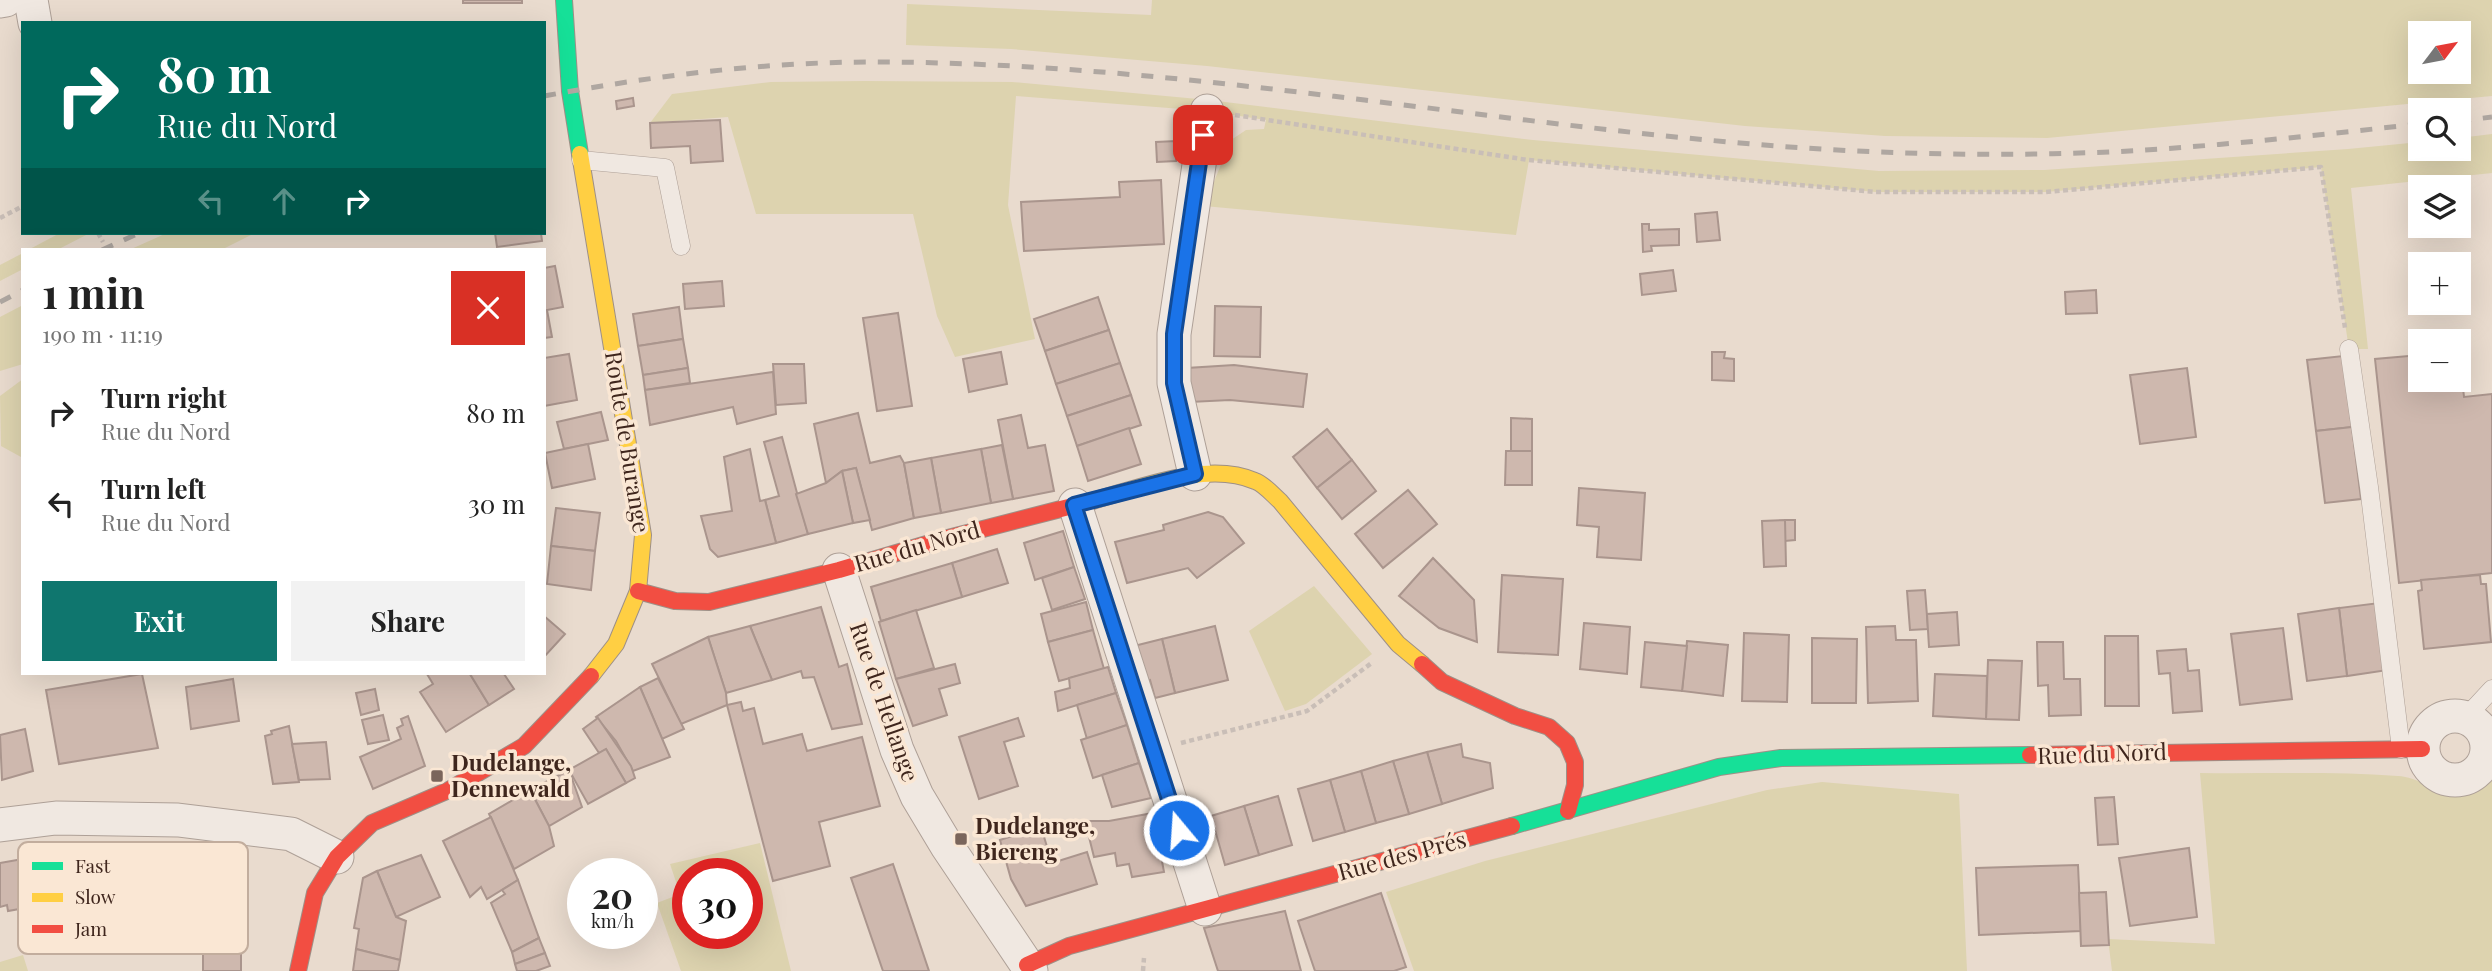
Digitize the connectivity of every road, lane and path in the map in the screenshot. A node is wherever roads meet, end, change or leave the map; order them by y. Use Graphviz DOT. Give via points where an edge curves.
graph roads {
  1 [pos="6,0"];
  2 [pos="31,0"];
  3 [pos="0,1"];
  4 [pos="558,17"];
  5 [pos="35,21"];
  6 [pos="1207,111"];
  7 [pos="581,160"];
  8 [pos="21,207"];
  9 [pos="0,218"];
  10 [pos="99,235"];
  11 [pos="103,242"];
  12 [pos="681,246"];
  13 [pos="2349,349"];
  14 [pos="1195,474"];
  15 [pos="1074,505"];
  16 [pos="839,570"];
  17 [pos="638,591"];
  18 [pos="1398,644"];
  19 [pos="2492,689"];
  20 [pos="2466,717"];
  21 [pos="2412,749"];
  22 [pos="1153,750"];
  23 [pos="2490,752"];
  24 [pos="1781,758"];
  25 [pos="1567,811"];
  26 [pos="0,825"];
  27 [pos="337,856"];
  28 [pos="1205,909"];
  29 [pos="1029,968"];
  30 [pos="298,971"];
  1 -- 3 [label="street"];
  2 -- 5 [label="street"];
  4 -- 7 [label="street, Route de Burange"];
  6 -- 13 [label="path" via="1528,160 1876,192 2046,192 2321,167"];
  6 -- 14 [label="street" via="1174,334 1174,383"];
  7 -- 12 [label="lane" via="665,168"];
  7 -- 17 [label="street, Route de Burange" via="643,535"];
  8 -- 9 [label="path"];
  10 -- 11 [label="path"];
  13 -- 21 [label="lane"];
  14 -- 15 [label="street, Rue du Nord"];
  14 -- 18 [label="street, Rue du Nord" via="1228,473 1257,481 1280,501"];
  15 -- 16 [label="street, Rue du Nord"];
  15 -- 22 [label="street"];
  16 -- 17 [label="street, Rue du Nord" via="709,602 675,601"];
  16 -- 29 [label="street, Rue de Hellange" via="897,750 917,796"];
  17 -- 27 [label="street, Route de Burange" via="616,644 584,686 524,746 449,790 372,824"];
  18 -- 22 [label="path" via="1307,711"];
  18 -- 25 [label="street, Rue du Nord" via="1442,682 1549,727 1567,743 1575,762 1575,785"];
  19 -- 20 [label="lane"];
  20 -- 21 [label="street" via="2436,722"];
  20 -- 23 [label="street" via="2482,731"];
  21 -- 23 [label="street" via="2448,780 2470,778"];
  21 -- 24 [label="street, Rue du Nord"];
  22 -- 28 [label="street"];
  24 -- 25 [label="street, Rue des Prés" via="1719,768"];
  25 -- 28 [label="street, Rue des Prés"];
  26 -- 27 [label="street" via="56,818 177,820 292,834"];
  27 -- 30 [label="street, Route de Burange" via="316,893"];
  28 -- 29 [label="street, Rue des Prés" via="1069,946"];
}
